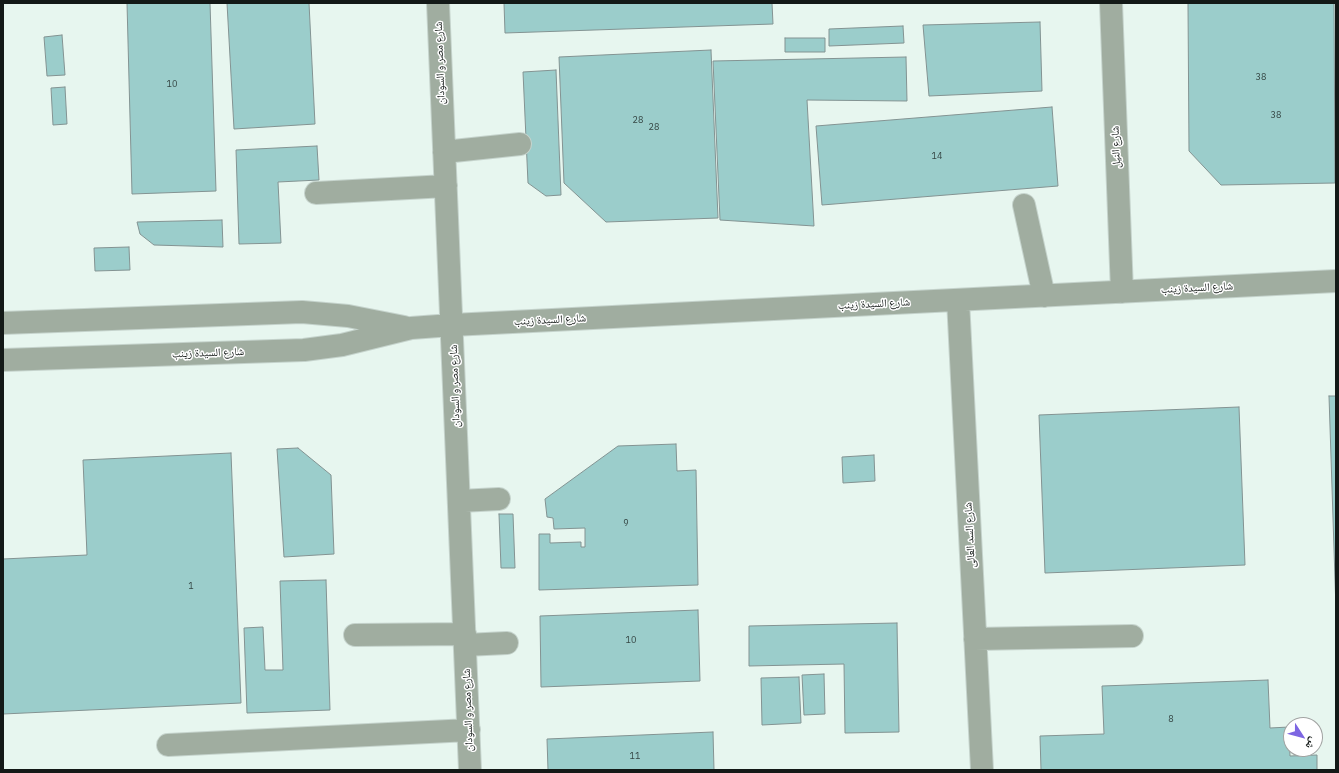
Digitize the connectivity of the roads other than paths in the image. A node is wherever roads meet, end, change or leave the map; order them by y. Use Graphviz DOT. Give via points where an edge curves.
graph roads {
  1 [pos="438,3"];
  2 [pos="1111,3"];
  3 [pos="520,144"];
  4 [pos="444,152"];
  5 [pos="446,186"];
  6 [pos="316,193"];
  7 [pos="1024,205"];
  8 [pos="1336,281"];
  9 [pos="1122,292"];
  10 [pos="1044,296"];
  11 [pos="958,300"];
  12 [pos="3,323"];
  13 [pos="452,325"];
  14 [pos="411,328"];
  15 [pos="3,360"];
  16 [pos="500,499"];
  17 [pos="460,501"];
  18 [pos="355,635"];
  19 [pos="1132,636"];
  20 [pos="975,639"];
  21 [pos="465,640"];
  22 [pos="507,643"];
  23 [pos="469,730"];
  24 [pos="168,745"];
  25 [pos="470,770"];
  26 [pos="982,770"];
  1 -- 4 [label="lane, شارع مصر و السودان"];
  2 -- 9 [label="lane, شارع النيل"];
  3 -- 4 [label="lane"];
  4 -- 5 [label="lane, شارع مصر و السودان"];
  5 -- 6 [label="lane"];
  5 -- 13 [label="lane, شارع مصر و السودان"];
  7 -- 10 [label="lane"];
  8 -- 9 [label="lane, شارع السيدة زينب"];
  9 -- 10 [label="lane, شارع السيدة زينب"];
  10 -- 11 [label="lane, شارع السيدة زينب"];
  11 -- 13 [label="lane, شارع السيدة زينب"];
  11 -- 20 [label="lane, شارع السد العالى"];
  12 -- 14 [label="lane, شارع السيدة زينب" via="302,312 348,316"];
  13 -- 14 [label="lane, شارع السيدة زينب"];
  13 -- 17 [label="lane, شارع مصر و السودان"];
  14 -- 15 [label="lane, شارع السيدة زينب" via="304,350"];
  16 -- 17 [label="lane"];
  17 -- 21 [label="lane, شارع مصر و السودان"];
  18 -- 21 [label="lane"];
  19 -- 20 [label="lane"];
  20 -- 26 [label="lane, شارع السد العالى"];
  21 -- 22 [label="lane"];
  21 -- 23 [label="lane, شارع مصر و السودان"];
  23 -- 24 [label="lane"];
  23 -- 25 [label="lane, شارع مصر و السودان"];
}
